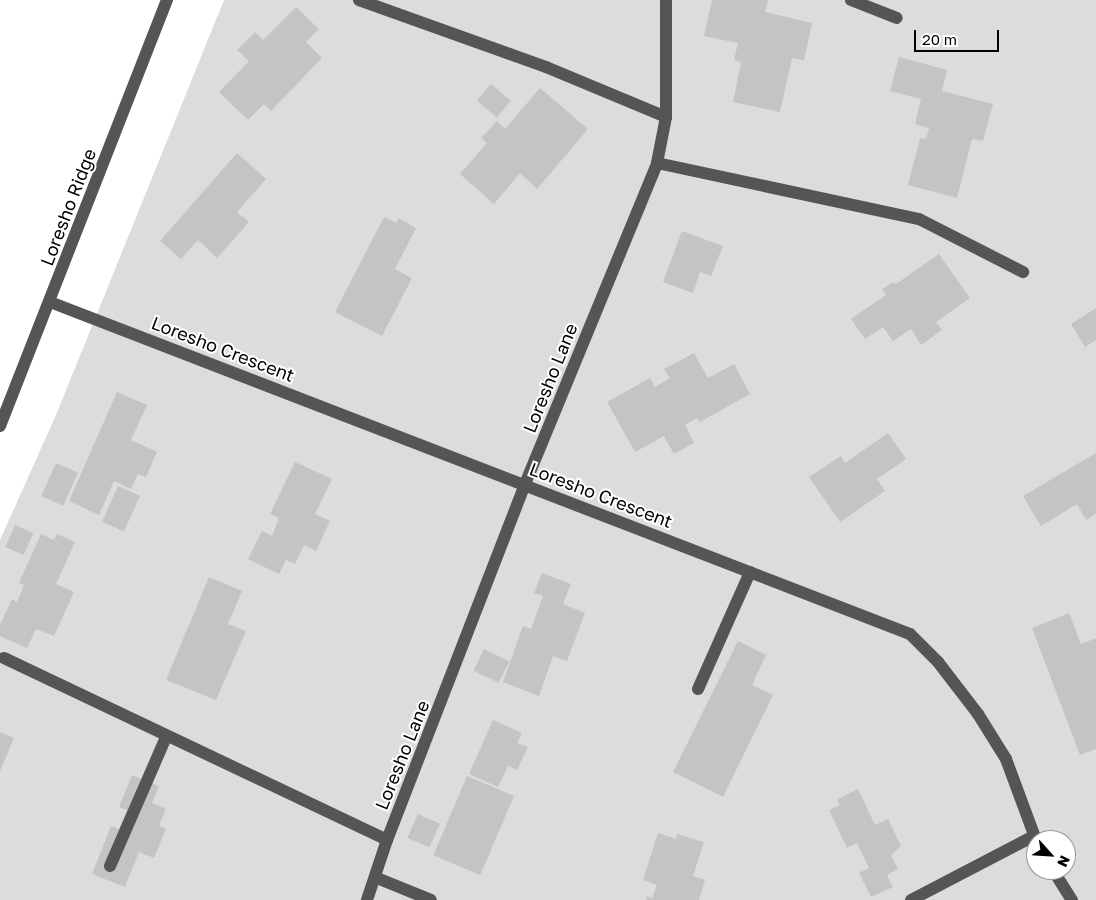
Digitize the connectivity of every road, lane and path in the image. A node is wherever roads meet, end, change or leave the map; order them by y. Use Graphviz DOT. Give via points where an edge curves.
graph roads {
  1 [pos="167,0"];
  2 [pos="359,0"];
  3 [pos="666,0"];
  4 [pos="851,0"];
  5 [pos="897,18"];
  6 [pos="666,117"];
  7 [pos="657,163"];
  8 [pos="1023,272"];
  9 [pos="50,302"];
  10 [pos="0,426"];
  11 [pos="525,484"];
  12 [pos="750,572"];
  13 [pos="4,658"];
  14 [pos="698,689"];
  15 [pos="166,737"];
  16 [pos="1032,830"];
  17 [pos="387,840"];
  18 [pos="1026,842"];
  19 [pos="110,866"];
  20 [pos="377,878"];
  21 [pos="1059,880"];
  22 [pos="368,900"];
  23 [pos="431,900"];
  24 [pos="911,900"];
  25 [pos="1072,900"];
  1 -- 9 [label="street, Loresho Ridge"];
  2 -- 6 [label="street" via="546,67"];
  3 -- 6 [label="street, Loresho Lane"];
  4 -- 5 [label="street"];
  6 -- 7 [label="street, Loresho Lane"];
  7 -- 8 [label="street" via="919,219"];
  7 -- 11 [label="street, Loresho Lane"];
  9 -- 10 [label="street, Loresho Ridge"];
  9 -- 11 [label="street, Loresho Crescent"];
  11 -- 12 [label="street, Loresho Crescent"];
  11 -- 17 [label="street, Loresho Lane"];
  12 -- 14 [label="street"];
  12 -- 16 [label="street, Loresho Crescent" via="910,634 938,662 978,714 1006,759"];
  13 -- 15 [label="street"];
  15 -- 17 [label="street"];
  15 -- 19 [label="street"];
  17 -- 20 [label="street, Loresho Lane"];
  18 -- 24 [label="street"];
  20 -- 22 [label="street, Loresho Lane"];
  20 -- 23 [label="street"];
  21 -- 25 [label="street"];
}
